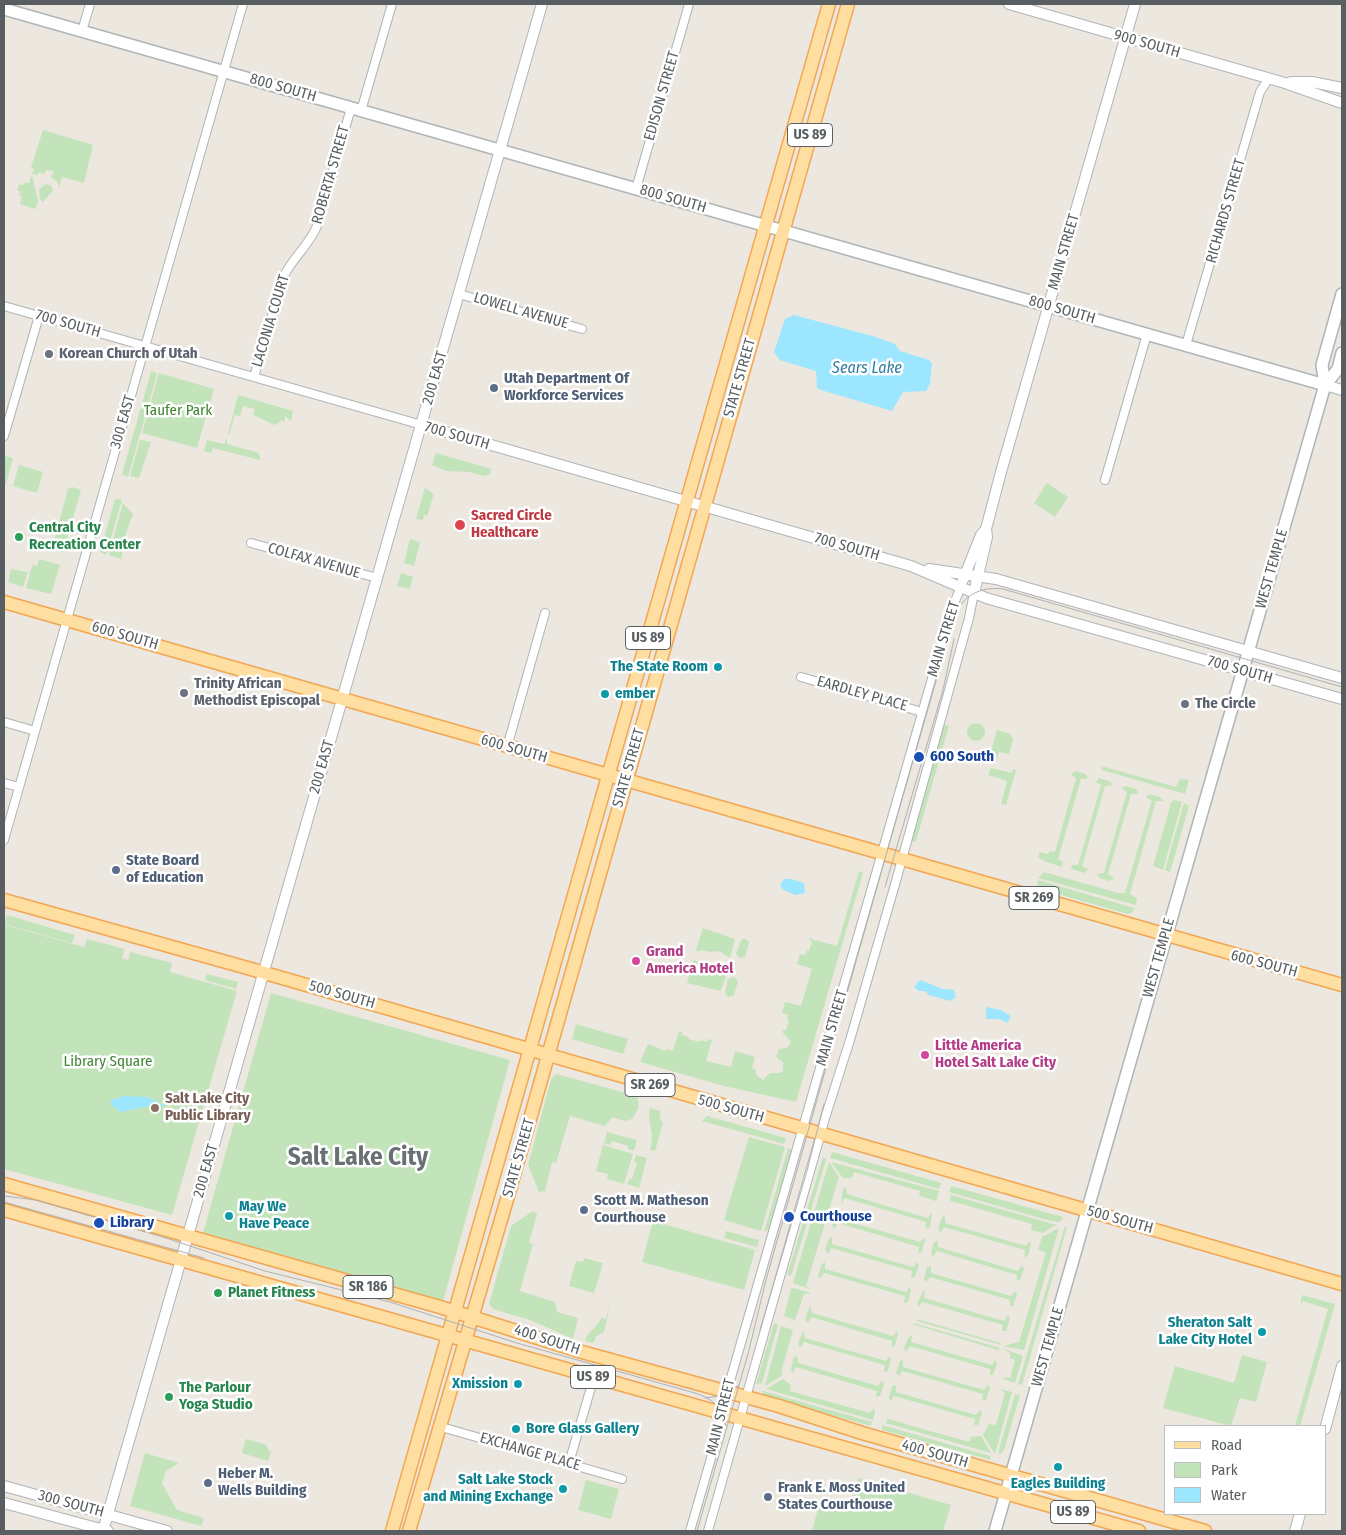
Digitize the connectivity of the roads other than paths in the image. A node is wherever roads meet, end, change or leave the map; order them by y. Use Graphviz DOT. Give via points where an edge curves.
graph roads {
  1 [pos="90,4"];
  2 [pos="243,4"];
  3 [pos="392,4"];
  4 [pos="542,4"];
  5 [pos="689,4"];
  6 [pos="829,4"];
  7 [pos="848,4"];
  8 [pos="1009,4"];
  9 [pos="1135,4"];
  10 [pos="4,9"];
  11 [pos="82,31"];
  12 [pos="1125,37"];
  13 [pos="223,71"];
  14 [pos="1269,78"];
  15 [pos="1285,83"];
  16 [pos="1342,88"];
  17 [pos="1342,104"];
  18 [pos="356,109"];
  19 [pos="500,150"];
  20 [pos="636,189"];
  21 [pos="766,226"];
  22 [pos="784,231"];
  23 [pos="289,265"];
  24 [pos="459,294"];
  25 [pos="1342,294"];
  26 [pos="4,306"];
  27 [pos="1048,306"];
  28 [pos="39,316"];
  29 [pos="582,329"];
  30 [pos="1147,334"];
  31 [pos="1186,345"];
  32 [pos="145,346"];
  33 [pos="1342,353"];
  34 [pos="254,377"];
  35 [pos="1325,385"];
  36 [pos="1342,390"];
  37 [pos="422,425"];
  38 [pos="4,436"];
  39 [pos="1106,480"];
  40 [pos="687,501"];
  41 [pos="704,506"];
  42 [pos="986,529"];
  43 [pos="251,544"];
  44 [pos="911,566"];
  45 [pos="965,574"];
  46 [pos="978,576"];
  47 [pos="377,578"];
  48 [pos="961,586"];
  49 [pos="974,592"];
  50 [pos="4,602"];
  51 [pos="545,613"];
  52 [pos="67,620"];
  53 [pos="1248,650"];
  54 [pos="1242,670"];
  55 [pos="801,676"];
  56 [pos="1342,678"];
  57 [pos="341,699"];
  58 [pos="1342,699"];
  59 [pos="922,712"];
  60 [pos="4,722"];
  61 [pos="35,731"];
  62 [pos="507,747"];
  63 [pos="608,776"];
  64 [pos="625,780"];
  65 [pos="4,783"];
  66 [pos="19,787"];
  67 [pos="4,840"];
  68 [pos="881,854"];
  69 [pos="902,860"];
  70 [pos="4,900"];
  71 [pos="1165,936"];
  72 [pos="263,972"];
  73 [pos="1342,985"];
  74 [pos="530,1050"];
  75 [pos="548,1056"];
  76 [pos="803,1130"];
  77 [pos="821,1135"];
  78 [pos="4,1184"];
  79 [pos="4,1210"];
  80 [pos="1086,1211"];
  81 [pos="188,1236"];
  82 [pos="181,1260"];
  83 [pos="1342,1284"];
  84 [pos="455,1312"];
  85 [pos="473,1317"];
  86 [pos="448,1337"];
  87 [pos="465,1342"];
  88 [pos="1342,1366"];
  89 [pos="594,1377"];
  90 [pos="726,1392"];
  91 [pos="745,1397"];
  92 [pos="721,1413"];
  93 [pos="740,1419"];
  94 [pos="1326,1425"];
  95 [pos="438,1426"];
  96 [pos="569,1463"];
  97 [pos="1011,1476"];
  98 [pos="622,1479"];
  99 [pos="4,1486"];
  100 [pos="1006,1493"];
  101 [pos="4,1502"];
  102 [pos="108,1514"];
  103 [pos="1300,1515"];
  104 [pos="105,1531"];
  105 [pos="167,1531"];
  106 [pos="392,1531"];
  107 [pos="409,1531"];
  108 [pos="690,1531"];
  109 [pos="708,1531"];
  110 [pos="995,1531"];
  111 [pos="1139,1531"];
  112 [pos="1205,1531"];
  113 [pos="1295,1531"];
  1 -- 11 [label="street"];
  2 -- 13 [label="street, 300 EAST"];
  3 -- 18 [label="street, ROBERTA STREET"];
  4 -- 19 [label="street, 200 EAST"];
  5 -- 20 [label="street, EDISON STREET"];
  6 -- 21 [label="main road, STATE STREET / US 89"];
  7 -- 22 [label="main road, STATE STREET / US 89"];
  8 -- 12 [label="street, 900 SOUTH"];
  9 -- 12 [label="street, MAIN STREET"];
  10 -- 11 [label="main road, 800 SOUTH"];
  11 -- 13 [label="main road, 800 SOUTH"];
  12 -- 14 [label="street, 900 SOUTH"];
  12 -- 27 [label="street, MAIN STREET"];
  13 -- 18 [label="main road, 800 SOUTH"];
  13 -- 32 [label="street, 300 EAST"];
  14 -- 15 [label="street, 900 SOUTH"];
  14 -- 31 [label="street, RICHARDS STREET" via="1260,92"];
  15 -- 16 [label="street, 900 SOUTH" via="1301,81"];
  15 -- 17 [label="street, 900 SOUTH"];
  18 -- 19 [label="main road, 800 SOUTH"];
  18 -- 23 [label="street, ROBERTA STREET" via="314,233"];
  19 -- 20 [label="main road, 800 SOUTH"];
  19 -- 24 [label="street, 200 EAST"];
  20 -- 21 [label="main road, 800 SOUTH"];
  21 -- 22 [label="main road, 800 SOUTH"];
  21 -- 40 [label="main road, STATE STREET / US 89"];
  22 -- 27 [label="main road, 800 SOUTH"];
  22 -- 41 [label="main road, STATE STREET / US 89"];
  23 -- 34 [label="street, LACONIA COURT" via="282,278"];
  24 -- 29 [label="street, LOWELL AVENUE"];
  24 -- 37 [label="street, 200 EAST"];
  25 -- 35 [label="main road, WEST TEMPLE" via="1322,365"];
  26 -- 28 [label="street, 700 SOUTH"];
  27 -- 30 [label="main road, 800 SOUTH"];
  27 -- 42 [label="street, MAIN STREET"];
  28 -- 32 [label="street, 700 SOUTH"];
  28 -- 38 [label="street"];
  30 -- 31 [label="main road, 800 SOUTH"];
  30 -- 39 [label="street"];
  31 -- 35 [label="main road, 800 SOUTH"];
  32 -- 34 [label="street, 700 SOUTH"];
  32 -- 52 [label="street, 300 EAST"];
  33 -- 35 [label="main road, WEST TEMPLE" via="1338,369"];
  34 -- 37 [label="street, 700 SOUTH"];
  35 -- 36 [label="street, 800 SOUTH"];
  35 -- 53 [label="main road, WEST TEMPLE"];
  37 -- 40 [label="street, 700 SOUTH"];
  37 -- 47 [label="street, 200 EAST"];
  40 -- 41 [label="street, 700 SOUTH"];
  40 -- 63 [label="main road, STATE STREET / US 89"];
  41 -- 44 [label="street, 700 SOUTH"];
  41 -- 64 [label="main road, STATE STREET / US 89"];
  42 -- 45 [label="street, MAIN STREET" via="980,535"];
  42 -- 46 [label="street, MAIN STREET"];
  43 -- 47 [label="street, COLFAX AVENUE"];
  44 -- 45 [label="street, 700 SOUTH"];
  44 -- 48 [label="street, 700 SOUTH"];
  45 -- 46 [label="street, 700 SOUTH"];
  45 -- 48 [label="street, MAIN STREET"];
  46 -- 49 [label="street, MAIN STREET"];
  46 -- 53 [label="street, 700 SOUTH"];
  47 -- 57 [label="street, 200 EAST"];
  48 -- 49 [label="street, 700 SOUTH"];
  48 -- 59 [label="street, MAIN STREET"];
  49 -- 54 [label="street, 700 SOUTH" via="1053,618"];
  49 -- 69 [label="street, MAIN STREET"];
  50 -- 52 [label="main road, 600 SOUTH"];
  51 -- 62 [label="street"];
  52 -- 57 [label="main road, 600 SOUTH"];
  52 -- 61 [label="street, 300 EAST"];
  53 -- 54 [label="main road, WEST TEMPLE"];
  53 -- 56 [label="street, 700 SOUTH"];
  54 -- 58 [label="street, 700 SOUTH"];
  54 -- 71 [label="main road, WEST TEMPLE"];
  55 -- 59 [label="street, EARDLEY PLACE"];
  57 -- 62 [label="main road, 600 SOUTH"];
  57 -- 72 [label="street, 200 EAST"];
  59 -- 68 [label="street, MAIN STREET"];
  60 -- 61 [label="street"];
  61 -- 66 [label="street, 300 EAST"];
  62 -- 63 [label="main road, 600 SOUTH"];
  63 -- 64 [label="main road, 600 SOUTH / SR 269"];
  63 -- 74 [label="main road, STATE STREET / US 89"];
  64 -- 68 [label="main road, 600 SOUTH / SR 269"];
  64 -- 75 [label="main road, STATE STREET / US 89"];
  65 -- 66 [label="street"];
  66 -- 67 [label="street, 300 EAST"];
  68 -- 69 [label="main road, 600 SOUTH / SR 269"];
  68 -- 76 [label="street, MAIN STREET"];
  69 -- 71 [label="main road, 600 SOUTH / SR 269"];
  69 -- 77 [label="street, MAIN STREET"];
  70 -- 72 [label="main road, 500 SOUTH"];
  71 -- 73 [label="main road, 600 SOUTH / SR 269"];
  71 -- 80 [label="main road, WEST TEMPLE"];
  72 -- 74 [label="main road, 500 SOUTH"];
  72 -- 81 [label="street, 200 EAST"];
  74 -- 75 [label="main road, 500 SOUTH / SR 269"];
  74 -- 84 [label="main road, STATE STREET / US 89"];
  75 -- 76 [label="main road, 500 SOUTH / SR 269"];
  75 -- 85 [label="main road, STATE STREET / US 89"];
  76 -- 77 [label="main road, 500 SOUTH / SR 269"];
  76 -- 90 [label="street, MAIN STREET"];
  77 -- 80 [label="main road, 500 SOUTH / SR 269"];
  77 -- 91 [label="street, MAIN STREET"];
  78 -- 81 [label="main road, 400 SOUTH / SR 186"];
  79 -- 82 [label="main road, 400 SOUTH / SR 186"];
  80 -- 83 [label="main road, 500 SOUTH / SR 269"];
  80 -- 97 [label="main road, WEST TEMPLE"];
  81 -- 82 [label="street, 200 EAST"];
  81 -- 84 [label="main road, 400 SOUTH / SR 186"];
  82 -- 86 [label="main road, 400 SOUTH / SR 186"];
  82 -- 102 [label="street, 200 EAST"];
  84 -- 85 [label="main road, 400 SOUTH / SR 186"];
  84 -- 86 [label="main road, STATE STREET / US 89"];
  85 -- 87 [label="main road, STATE STREET"];
  85 -- 90 [label="main road, 400 SOUTH / US 89" via="582,1352"];
  86 -- 87 [label="main road, 400 SOUTH / US 89"];
  86 -- 106 [label="main road, STATE STREET"];
  87 -- 89 [label="main road, 400 SOUTH / US 89"];
  87 -- 95 [label="main road, STATE STREET"];
  88 -- 94 [label="street"];
  89 -- 92 [label="main road, 400 SOUTH / US 89"];
  89 -- 96 [label="street"];
  90 -- 91 [label="main road, 400 SOUTH / US 89"];
  90 -- 92 [label="street, MAIN STREET"];
  91 -- 93 [label="street, MAIN STREET"];
  91 -- 97 [label="main road, 400 SOUTH / US 89"];
  92 -- 93 [label="main road, 400 SOUTH / US 89"];
  92 -- 108 [label="street, MAIN STREET"];
  93 -- 100 [label="main road, 400 SOUTH / US 89"];
  93 -- 109 [label="street, MAIN STREET"];
  95 -- 96 [label="street, EXCHANGE PLACE"];
  95 -- 107 [label="main road, STATE STREET"];
  96 -- 98 [label="street, EXCHANGE PLACE"];
  97 -- 100 [label="main road, WEST TEMPLE"];
  97 -- 112 [label="main road, 400 SOUTH / US 89"];
  99 -- 102 [label="street, 300 SOUTH"];
  100 -- 110 [label="main road, WEST TEMPLE"];
  100 -- 111 [label="main road, 400 SOUTH / US 89"];
  101 -- 104 [label="street, 300 SOUTH"];
  102 -- 104 [label="street, 200 EAST"];
  102 -- 105 [label="street, 300 SOUTH"];
  103 -- 113 [label="street"];
}
